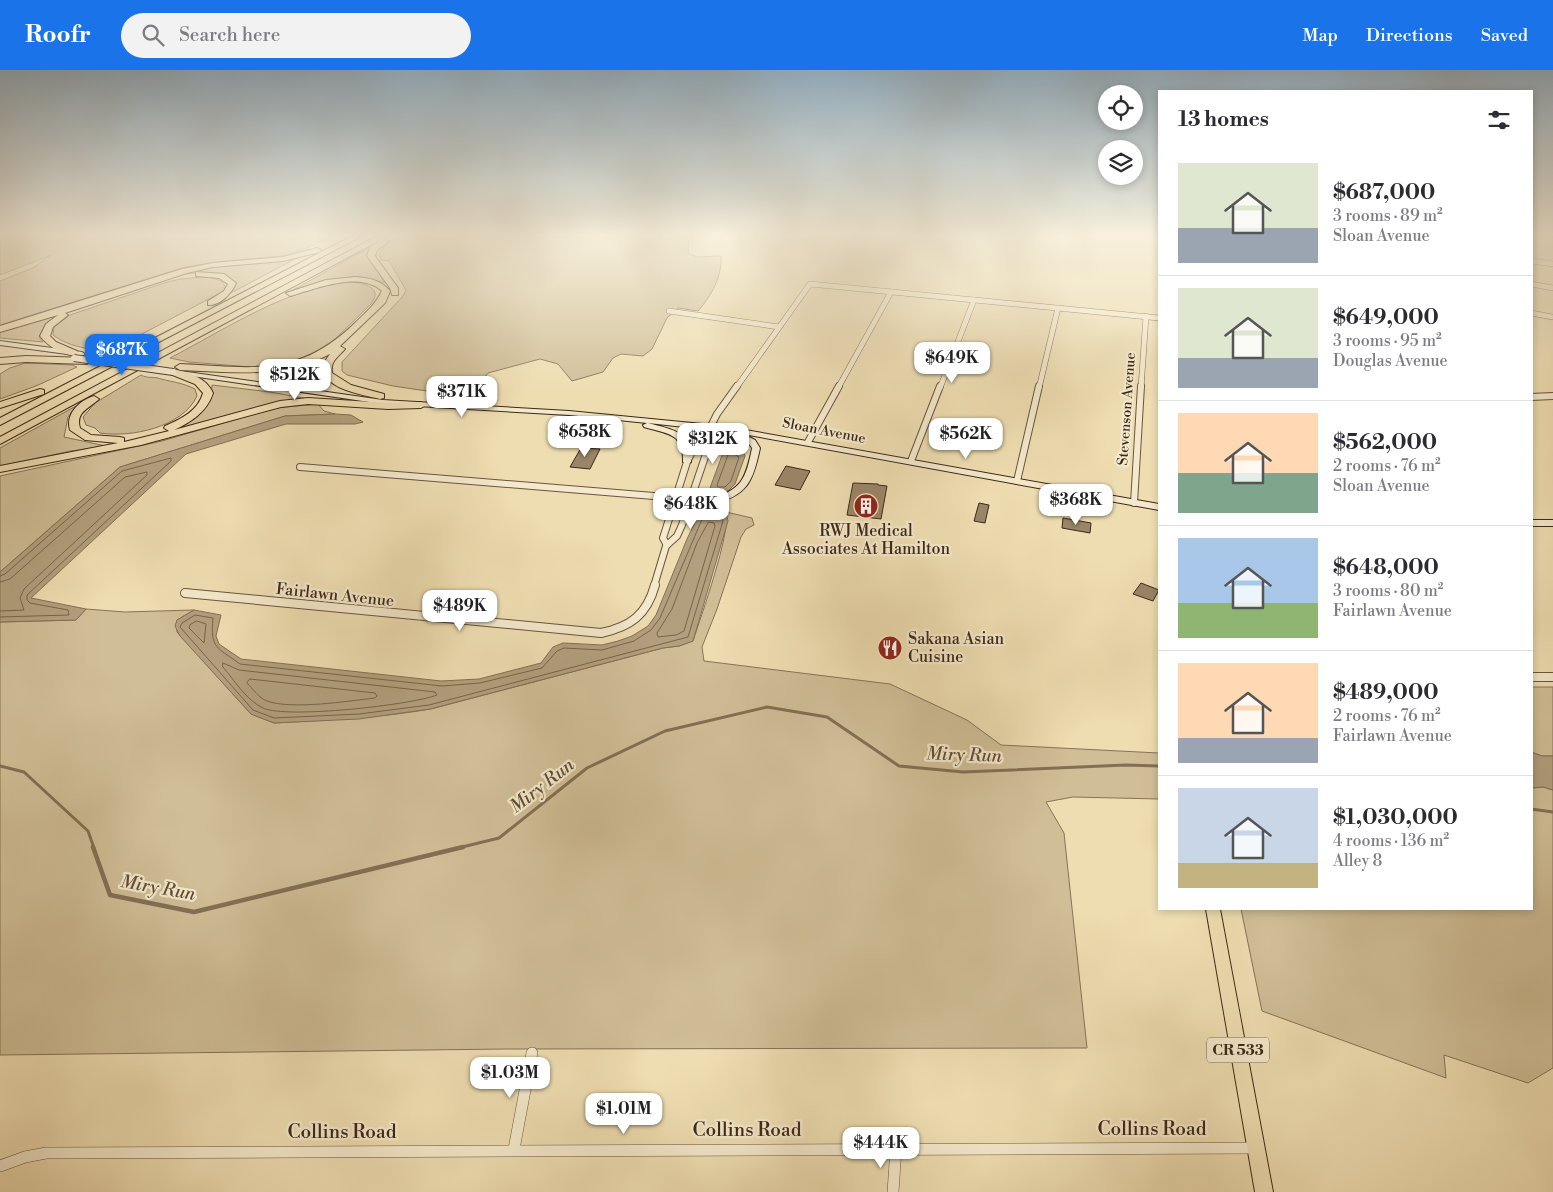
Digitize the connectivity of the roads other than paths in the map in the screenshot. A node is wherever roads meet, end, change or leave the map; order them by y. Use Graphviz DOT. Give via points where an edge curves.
graph roads {
  1 [pos="132,288"];
  2 [pos="144,288"];
  3 [pos="231,288"];
  4 [pos="243,288"];
  5 [pos="257,288"];
  6 [pos="285,288"];
  7 [pos="308,288"];
  8 [pos="384,288"];
  9 [pos="394,288"];
  10 [pos="807,288"];
  11 [pos="855,288"];
  12 [pos="892,292"];
  13 [pos="974,300"];
  14 [pos="1058,308"];
  15 [pos="669,311"];
  16 [pos="1533,312"];
  17 [pos="1146,316"];
  18 [pos="231,317"];
  19 [pos="1553,317"];
  20 [pos="185,318"];
  21 [pos="1158,318"];
  22 [pos="778,327"];
  23 [pos="0,329"];
  24 [pos="0,343"];
  25 [pos="0,348"];
  26 [pos="75,356"];
  27 [pos="157,357"];
  28 [pos="0,361"];
  29 [pos="94,361"];
  30 [pos="176,370"];
  31 [pos="40,392"];
  32 [pos="380,396"];
  33 [pos="1553,396"];
  34 [pos="1533,397"];
  35 [pos="0,405"];
  36 [pos="421,405"];
  37 [pos="480,407"];
  38 [pos="0,413"];
  39 [pos="628,419"];
  40 [pos="0,422"];
  41 [pos="711,426"];
  42 [pos="728,428"];
  43 [pos="0,441"];
  44 [pos="808,442"];
  45 [pos="687,462"];
  46 [pos="910,462"];
  47 [pos="300,467"];
  48 [pos="0,469"];
  49 [pos="1017,482"];
  50 [pos="675,498"];
  51 [pos="690,499"];
  52 [pos="712,501"];
  53 [pos="1134,503"];
  54 [pos="1158,508"];
  55 [pos="1533,523"];
  56 [pos="1553,523"];
  57 [pos="667,544"];
  58 [pos="185,593"];
  59 [pos="1533,677"];
  60 [pos="1553,677"];
  61 [pos="1213,910"];
  62 [pos="532,1053"];
  63 [pos="896,1148"];
  64 [pos="1256,1148"];
  65 [pos="514,1149"];
  66 [pos="0,1166"];
  67 [pos="892,1192"];
  68 [pos="1264,1192"];
  1 -- 23 [label="highway"];
  2 -- 26 [label="highway" via="68,313 49,326 45,336"];
  3 -- 20 [label="highway"];
  4 -- 20 [label="highway"];
  5 -- 40 [label="highway"];
  6 -- 18 [label="highway"];
  7 -- 18 [label="highway"];
  8 -- 30 [label="highway" via="382,301 336,344 310,360 258,370"];
  9 -- 32 [label="highway" via="394,296 333,356 326,367 328,375 338,383"];
  10 -- 22 [label="street, Fairlawn Avenue"];
  11 -- 12 [label="street, Fairlawn Avenue"];
  12 -- 13 [label="street"];
  12 -- 44 [label="street"];
  13 -- 14 [label="street"];
  13 -- 46 [label="street"];
  14 -- 17 [label="street"];
  14 -- 49 [label="street"];
  15 -- 22 [label="street"];
  16 -- 19 [label="street"];
  17 -- 21 [label="street"];
  17 -- 53 [label="street, Stevenson Avenue"];
  18 -- 27 [label="highway"];
  20 -- 31 [label="highway"];
  22 -- 41 [label="street, Fairlawn Avenue"];
  24 -- 26 [label="main road, Sloan Avenue"];
  25 -- 26 [label="main road, Sloan Avenue"];
  26 -- 28 [label="highway"];
  26 -- 29 [label="highway, bridge"];
  26 -- 30 [label="main road, Sloan Avenue"];
  27 -- 30 [label="highway" via="80,408 73,420 76,432 94,439 123,440 157,432 186,419 204,403 207,390 201,383"];
  27 -- 43 [label="highway"];
  29 -- 30 [label="main road, Sloan Avenue, bridge"];
  30 -- 32 [label="main road, Sloan Avenue"];
  30 -- 36 [label="main road, Sloan Avenue"];
  31 -- 35 [label="highway"];
  31 -- 38 [label="highway"];
  32 -- 37 [label="main road, Sloan Avenue"];
  33 -- 34 [label="street"];
  36 -- 37 [label="main road, Sloan Avenue"];
  36 -- 48 [label="highway" via="308,401 280,404 136,443"];
  37 -- 39 [label="main road, Sloan Avenue"];
  39 -- 41 [label="main road, Sloan Avenue"];
  39 -- 45 [label="main road" via="682,437 688,447"];
  41 -- 42 [label="main road, Sloan Avenue"];
  41 -- 45 [label="street, Fairlawn Avenue" via="699,438"];
  41 -- 51 [label="street, Fairlawn Avenue" via="710,440"];
  42 -- 44 [label="main road, Sloan Avenue"];
  42 -- 52 [label="main road" via="752,442 755,452 740,490"];
  44 -- 46 [label="main road, Sloan Avenue"];
  45 -- 50 [label="street, Fairlawn Avenue"];
  46 -- 49 [label="main road, Sloan Avenue"];
  47 -- 50 [label="street"];
  49 -- 53 [label="main road, Sloan Avenue"];
  50 -- 51 [label="street"];
  50 -- 57 [label="street, Fairlawn Avenue" via="662,538"];
  51 -- 57 [label="street, Fairlawn Avenue" via="676,538"];
  53 -- 54 [label="main road, Sloan Avenue"];
  55 -- 56 [label="main road"];
  57 -- 58 [label="street, Fairlawn Avenue" via="651,597 643,612 629,626 601,634"];
  59 -- 60 [label="street"];
  61 -- 64 [label="main road, CR 533"];
  62 -- 65 [label="street"];
  63 -- 64 [label="street, Collins Road"];
  63 -- 65 [label="street, Collins Road"];
  63 -- 67 [label="street"];
  64 -- 68 [label="main road, CR 533"];
  65 -- 66 [label="street, Collins Road" via="46,1153"];
}
